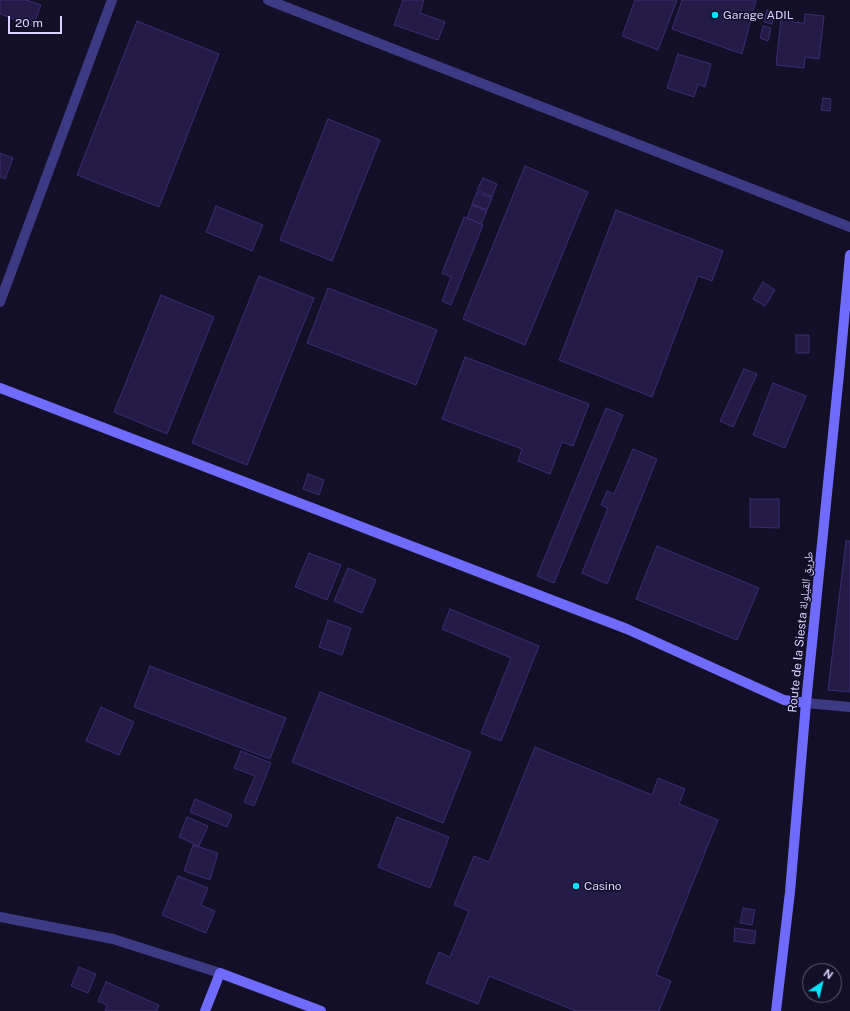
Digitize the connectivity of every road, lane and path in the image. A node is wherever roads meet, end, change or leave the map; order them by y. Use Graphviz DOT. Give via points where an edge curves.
graph roads {
  1 [pos="112,0"];
  2 [pos="268,0"];
  3 [pos="850,227"];
  4 [pos="850,256"];
  5 [pos="0,302"];
  6 [pos="0,388"];
  7 [pos="806,703"];
  8 [pos="850,707"];
  9 [pos="0,917"];
  10 [pos="220,973"];
  11 [pos="206,1011"];
  12 [pos="320,1011"];
  13 [pos="776,1011"];
  1 -- 5 [label="street"];
  2 -- 3 [label="street"];
  4 -- 7 [label="main road, Route de la Siesta طريق القيلولة"];
  6 -- 7 [label="main road" via="627,629 784,700"];
  7 -- 8 [label="street"];
  7 -- 13 [label="main road, Route de la Siesta طريق القيلولة" via="790,892"];
  9 -- 10 [label="street" via="113,939"];
  10 -- 11 [label="main road"];
  10 -- 12 [label="main road"];
}
